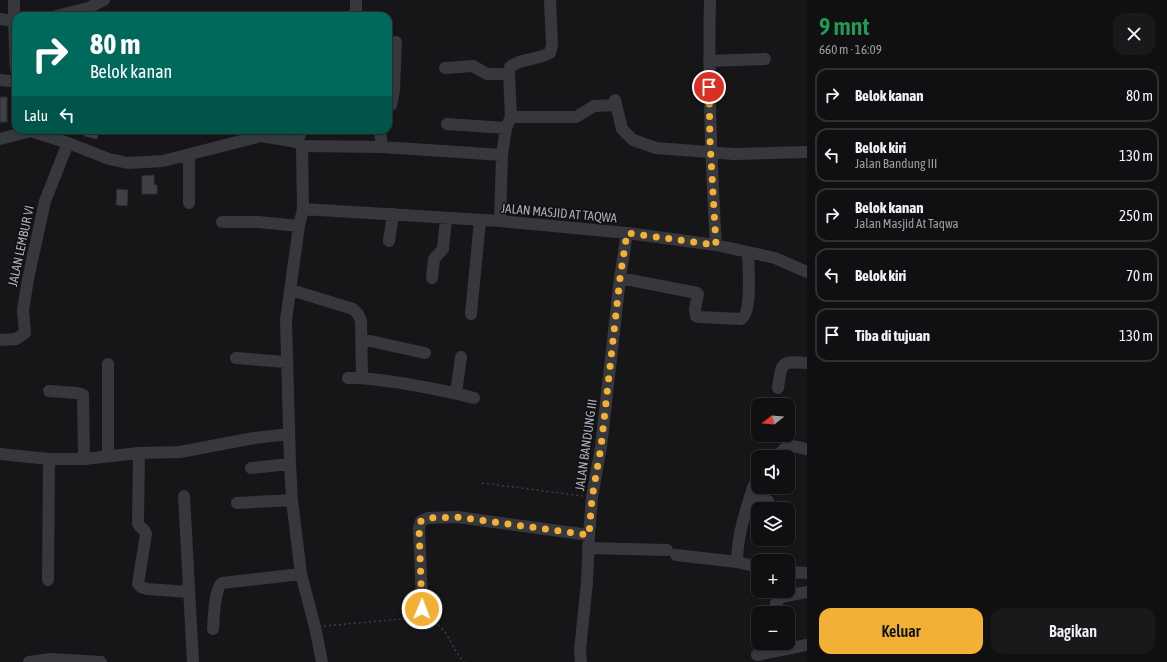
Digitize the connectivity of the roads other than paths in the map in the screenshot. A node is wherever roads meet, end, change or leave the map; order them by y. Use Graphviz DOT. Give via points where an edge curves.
graph roads {
  1 [pos="14,0"];
  2 [pos="104,0"];
  3 [pos="356,0"];
  4 [pos="550,0"];
  5 [pos="710,0"];
  6 [pos="15,12"];
  7 [pos="72,12"];
  8 [pos="356,12"];
  9 [pos="0,19"];
  10 [pos="12,21"];
  11 [pos="396,42"];
  12 [pos="709,60"];
  13 [pos="765,60"];
  14 [pos="445,68"];
  15 [pos="509,74"];
  16 [pos="392,102"];
  17 [pos="508,123"];
  18 [pos="447,124"];
  19 [pos="12,134"];
  20 [pos="41,134"];
  21 [pos="301,134"];
  22 [pos="380,134"];
  23 [pos="0,139"];
  24 [pos="68,142"];
  25 [pos="300,144"];
  26 [pos="382,148"];
  27 [pos="807,152"];
  28 [pos="710,153"];
  29 [pos="189,154"];
  30 [pos="502,155"];
  31 [pos="189,203"];
  32 [pos="303,209"];
  33 [pos="394,214"];
  34 [pos="446,218"];
  35 [pos="480,220"];
  36 [pos="500,221"];
  37 [pos="222,222"];
  38 [pos="299,226"];
  39 [pos="627,233"];
  40 [pos="389,241"];
  41 [pos="716,245"];
  42 [pos="748,252"];
  43 [pos="807,272"];
  44 [pos="432,278"];
  45 [pos="620,278"];
  46 [pos="291,290"];
  47 [pos="472,314"];
  48 [pos="361,339"];
  49 [pos="0,340"];
  50 [pos="425,353"];
  51 [pos="461,357"];
  52 [pos="236,358"];
  53 [pos="286,362"];
  54 [pos="807,363"];
  55 [pos="108,364"];
  56 [pos="362,377"];
  57 [pos="348,378"];
  58 [pos="778,388"];
  59 [pos="49,391"];
  60 [pos="456,393"];
  61 [pos="474,398"];
  62 [pos="289,434"];
  63 [pos="807,449"];
  64 [pos="782,450"];
  65 [pos="139,453"];
  66 [pos="0,454"];
  67 [pos="108,456"];
  68 [pos="49,459"];
  69 [pos="84,459"];
  70 [pos="290,464"];
  71 [pos="251,468"];
  72 [pos="184,496"];
  73 [pos="292,500"];
  74 [pos="768,501"];
  75 [pos="238,503"];
  76 [pos="589,535"];
  77 [pos="588,548"];
  78 [pos="737,562"];
  79 [pos="751,565"];
  80 [pos="795,573"];
  81 [pos="301,574"];
  82 [pos="807,574"];
  83 [pos="48,580"];
  84 [pos="189,592"];
  85 [pos="807,592"];
  86 [pos="775,606"];
  87 [pos="421,617"];
  88 [pos="213,629"];
  89 [pos="795,645"];
  90 [pos="807,645"];
  91 [pos="770,650"];
  92 [pos="757,655"];
  93 [pos="29,662"];
  94 [pos="101,662"];
  95 [pos="193,662"];
  96 [pos="322,662"];
  97 [pos="580,662"];
  1 -- 6 [label="street"];
  2 -- 7 [label="street"];
  3 -- 8 [label="street"];
  4 -- 15 [label="street" via="550,52 515,62 510,67"];
  5 -- 12 [label="street"];
  9 -- 10 [label="street"];
  11 -- 16 [label="street"];
  12 -- 13 [label="street"];
  12 -- 28 [label="street"];
  14 -- 15 [label="street" via="474,66 487,74"];
  15 -- 17 [label="street"];
  17 -- 18 [label="street"];
  17 -- 28 [label="street" via="576,117 594,106 616,102 622,129 634,140 656,148"];
  17 -- 30 [label="street"];
  19 -- 23 [label="street"];
  20 -- 24 [label="street"];
  21 -- 25 [label="street"];
  22 -- 26 [label="street"];
  24 -- 29 [label="street" via="109,159 128,163 163,161"];
  24 -- 49 [label="street, JALAN LEMBUR VI" via="45,201 28,280 24,310 25,333 16,339"];
  25 -- 26 [label="street"];
  25 -- 29 [label="street" via="262,136"];
  25 -- 32 [label="street"];
  26 -- 30 [label="street"];
  27 -- 28 [label="street"];
  28 -- 41 [label="street"];
  29 -- 31 [label="street"];
  30 -- 36 [label="street"];
  32 -- 33 [label="street, JALAN MASJID AT TAQWA"];
  32 -- 38 [label="street"];
  33 -- 34 [label="street, JALAN MASJID AT TAQWA"];
  33 -- 40 [label="street"];
  34 -- 35 [label="street, JALAN MASJID AT TAQWA"];
  34 -- 44 [label="street" via="442,249 434,259"];
  35 -- 36 [label="street, JALAN MASJID AT TAQWA"];
  35 -- 47 [label="street"];
  36 -- 39 [label="street, JALAN MASJID AT TAQWA"];
  37 -- 38 [label="street"];
  38 -- 46 [label="street"];
  39 -- 41 [label="street, JALAN MASJID AT TAQWA"];
  39 -- 45 [label="street, JALAN BANDUNG III"];
  41 -- 42 [label="street, JALAN MASJID AT TAQWA"];
  42 -- 43 [label="street, JALAN MASJID AT TAQWA" via="774,258"];
  42 -- 45 [label="street" via="747,314 741,319 696,316 697,293"];
  45 -- 76 [label="street, JALAN BANDUNG III"];
  46 -- 48 [label="street" via="353,309 361,321"];
  46 -- 53 [label="street" via="286,320"];
  48 -- 50 [label="street"];
  48 -- 56 [label="street"];
  51 -- 60 [label="street"];
  52 -- 53 [label="street"];
  53 -- 62 [label="street"];
  54 -- 58 [label="street" via="790,361 784,364 781,367"];
  55 -- 67 [label="street"];
  56 -- 57 [label="street"];
  56 -- 60 [label="street"];
  59 -- 69 [label="street" via="83,395"];
  60 -- 61 [label="street"];
  62 -- 65 [label="street" via="180,452"];
  62 -- 70 [label="street"];
  63 -- 64 [label="street" via="787,446"];
  65 -- 67 [label="street"];
  65 -- 84 [label="street" via="138,523 146,534 138,584 147,589"];
  66 -- 68 [label="street"];
  67 -- 69 [label="street"];
  68 -- 69 [label="street"];
  68 -- 83 [label="street"];
  70 -- 71 [label="street"];
  70 -- 73 [label="street"];
  72 -- 84 [label="street"];
  73 -- 75 [label="street"];
  73 -- 81 [label="street"];
  74 -- 78 [label="street" via="752,490 741,529"];
  76 -- 77 [label="street, JALAN BANDUNG III"];
  76 -- 87 [label="street" via="457,517 428,518 421,521"];
  77 -- 78 [label="street" via="672,552"];
  77 -- 97 [label="street, JALAN BANDUNG III"];
  78 -- 79 [label="street"];
  80 -- 82 [label="street"];
  81 -- 88 [label="street" via="222,583 217,592"];
  81 -- 96 [label="street"];
  84 -- 95 [label="street"];
  85 -- 86 [label="street" via="782,597"];
  89 -- 90 [label="street"];
  91 -- 92 [label="street"];
  93 -- 94 [label="street" via="51,659"];
}
